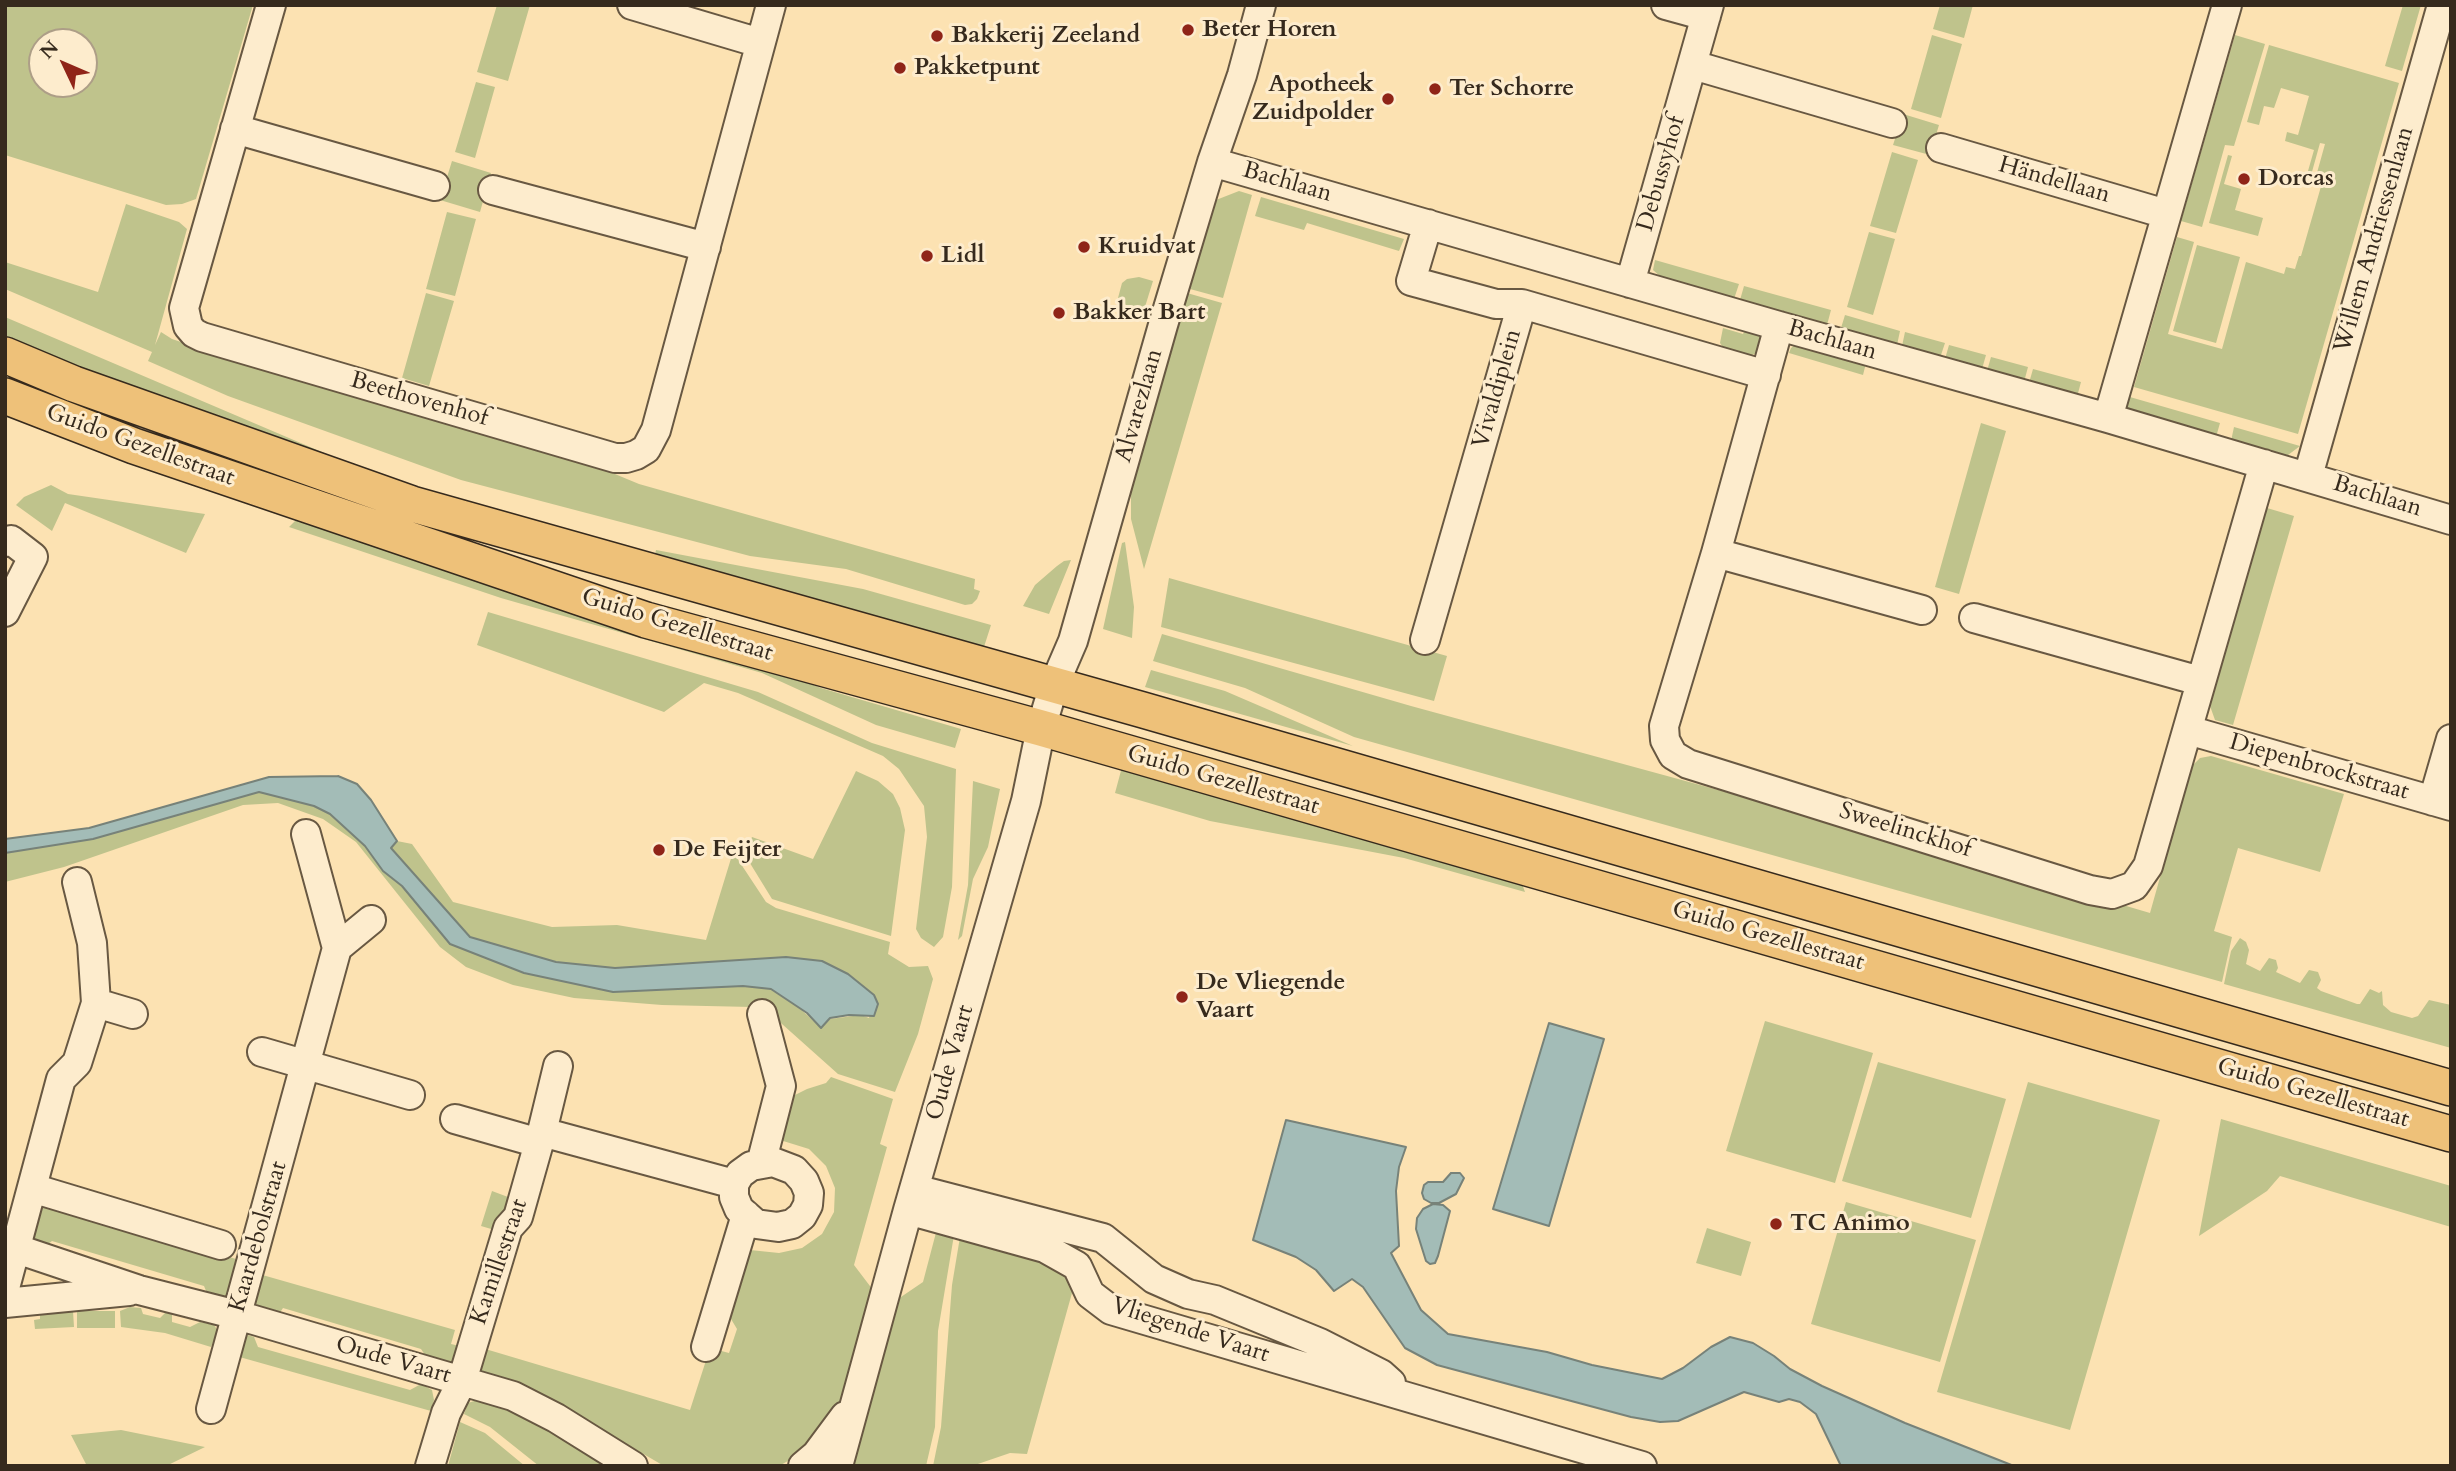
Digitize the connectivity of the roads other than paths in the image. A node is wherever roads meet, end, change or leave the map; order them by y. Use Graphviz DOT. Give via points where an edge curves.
graph roads {
  1 [pos="271,5"];
  2 [pos="632,5"];
  3 [pos="771,5"];
  4 [pos="1261,5"];
  5 [pos="1666,5"];
  6 [pos="2227,5"];
  7 [pos="2442,5"];
  8 [pos="1708,11"];
  9 [pos="760,43"];
  10 [pos="2440,52"];
  11 [pos="1693,65"];
  12 [pos="1892,123"];
  13 [pos="235,129"];
  14 [pos="1941,148"];
  15 [pos="1212,162"];
  16 [pos="435,186"];
  17 [pos="493,190"];
  18 [pos="2166,214"];
  19 [pos="1428,224"];
  20 [pos="706,247"];
  21 [pos="1630,283"];
  22 [pos="1522,304"];
  23 [pos="1779,326"];
  24 [pos="5,355"];
  25 [pos="1766,375"];
  26 [pos="5,396"];
  27 [pos="2108,418"];
  28 [pos="2264,464"];
  29 [pos="2308,476"];
  30 [pos="2451,520"];
  31 [pos="5,542"];
  32 [pos="1716,553"];
  33 [pos="1922,610"];
  34 [pos="5,612"];
  35 [pos="1974,618"];
  36 [pos="1425,640"];
  37 [pos="2200,681"];
  38 [pos="1054,685"];
  39 [pos="1041,728"];
  40 [pos="2188,730"];
  41 [pos="2451,739"];
  42 [pos="2442,804"];
  43 [pos="306,834"];
  44 [pos="77,882"];
  45 [pos="371,920"];
  46 [pos="337,948"];
  47 [pos="96,1003"];
  48 [pos="133,1014"];
  49 [pos="762,1014"];
  50 [pos="262,1052"];
  51 [pos="307,1065"];
  52 [pos="558,1066"];
  53 [pos="2451,1088"];
  54 [pos="410,1095"];
  55 [pos="455,1119"];
  56 [pos="2451,1134"];
  57 [pos="540,1138"];
  58 [pos="761,1164"];
  59 [pos="734,1185"];
  60 [pos="32,1188"];
  61 [pos="911,1200"];
  62 [pos="746,1215"];
  63 [pos="221,1245"];
  64 [pos="11,1246"];
  65 [pos="5,1288"];
  66 [pos="139,1290"];
  67 [pos="5,1303"];
  68 [pos="237,1315"];
  69 [pos="706,1346"];
  70 [pos="461,1381"];
  71 [pos="857,1396"];
  72 [pos="1412,1400"];
  73 [pos="211,1409"];
  74 [pos="430,1466"];
  75 [pos="633,1466"];
  76 [pos="803,1466"];
  77 [pos="838,1466"];
  78 [pos="1642,1466"];
  1 -- 13 [label="street, Beethovenhof"];
  2 -- 9 [label="street"];
  3 -- 9 [label="street, Beethovenhof"];
  4 -- 15 [label="street, Alvarezlaan"];
  5 -- 8 [label="street"];
  6 -- 18 [label="street"];
  7 -- 10 [label="street, Willem Andriessenlaan"];
  8 -- 11 [label="street, Debussyhof"];
  9 -- 20 [label="street, Beethovenhof"];
  10 -- 29 [label="street, Willem Andriessenlaan"];
  11 -- 12 [label="street"];
  11 -- 21 [label="street, Debussyhof"];
  13 -- 16 [label="street"];
  13 -- 20 [label="street, Beethovenhof" via="184,308 194,333 615,458 636,455 652,441"];
  14 -- 18 [label="street, Händellaan"];
  15 -- 19 [label="street, Bachlaan"];
  15 -- 38 [label="street, Alvarezlaan" via="1073,642"];
  17 -- 20 [label="street"];
  18 -- 27 [label="street"];
  19 -- 21 [label="street, Bachlaan"];
  19 -- 22 [label="street, Vivaldiplein" via="1411,281 1496,304"];
  21 -- 23 [label="street, Bachlaan"];
  22 -- 25 [label="street"];
  22 -- 36 [label="street, Vivaldiplein"];
  23 -- 25 [label="street, Sweelinckhof"];
  23 -- 27 [label="street, Bachlaan"];
  24 -- 38 [label="main road, Guido Gezellestraat" via="74,384 412,504"];
  25 -- 32 [label="street, Sweelinckhof"];
  26 -- 39 [label="main road, Guido Gezellestraat" via="134,446 646,620"];
  27 -- 28 [label="street, Bachlaan"];
  28 -- 29 [label="street, Bachlaan"];
  28 -- 37 [label="street, Sweelinckhof"];
  29 -- 30 [label="street, Bachlaan"];
  31 -- 34 [label="street" via="11,540 33,557"];
  32 -- 33 [label="street"];
  32 -- 40 [label="street, Sweelinckhof" via="1664,726 1665,740 1674,755 1688,764 2112,894 2133,886 2148,866"];
  35 -- 37 [label="street"];
  37 -- 40 [label="street, Sweelinckhof"];
  38 -- 39 [label="street, Alvarezlaan"];
  38 -- 53 [label="main road, Guido Gezellestraat"];
  39 -- 56 [label="main road, Guido Gezellestraat"];
  39 -- 61 [label="street, Oude Vaart" via="1026,801"];
  40 -- 42 [label="street, Diepenbrockstraat"];
  41 -- 42 [label="street"];
  43 -- 46 [label="street, Kaardebolstraat"];
  44 -- 47 [label="street" via="92,943"];
  45 -- 46 [label="street"];
  46 -- 51 [label="street, Kaardebolstraat"];
  47 -- 48 [label="street"];
  47 -- 60 [label="street" via="77,1063 61,1079"];
  49 -- 58 [label="street" via="781,1086"];
  50 -- 51 [label="street"];
  51 -- 54 [label="street"];
  51 -- 68 [label="street, Kaardebolstraat"];
  52 -- 57 [label="street, Kamillestraat"];
  55 -- 57 [label="street"];
  57 -- 59 [label="street"];
  57 -- 70 [label="street, Kamillestraat" via="518,1217 508,1228"];
  58 -- 59 [label="street" via="740,1174"];
  58 -- 62 [label="street" via="773,1162 794,1170 809,1193 808,1205 792,1224 778,1227 756,1224"];
  59 -- 62 [label="street" via="734,1197"];
  60 -- 63 [label="street"];
  60 -- 64 [label="street"];
  61 -- 71 [label="street, Oude Vaart"];
  61 -- 72 [label="street, Vliegende Vaart" via="1103,1238 1154,1279 1320,1343 1381,1374"];
  61 -- 72 [label="street, Vliegende Vaart" via="1045,1248 1077,1266 1090,1294 1111,1310"];
  62 -- 69 [label="street"];
  64 -- 65 [label="street"];
  64 -- 66 [label="street, Oude Vaart"];
  66 -- 67 [label="street, Oude Vaart"];
  66 -- 68 [label="street, Oude Vaart"];
  68 -- 70 [label="street, Oude Vaart"];
  68 -- 73 [label="street, Kaardebolstraat"];
  70 -- 74 [label="street, Kamillestraat"];
  70 -- 75 [label="street, Oude Vaart" via="513,1396"];
  71 -- 76 [label="street, Oude Vaart" via="839,1426"];
  71 -- 77 [label="street, Oude Vaart"];
  72 -- 78 [label="street, Vliegende Vaart"];
}
